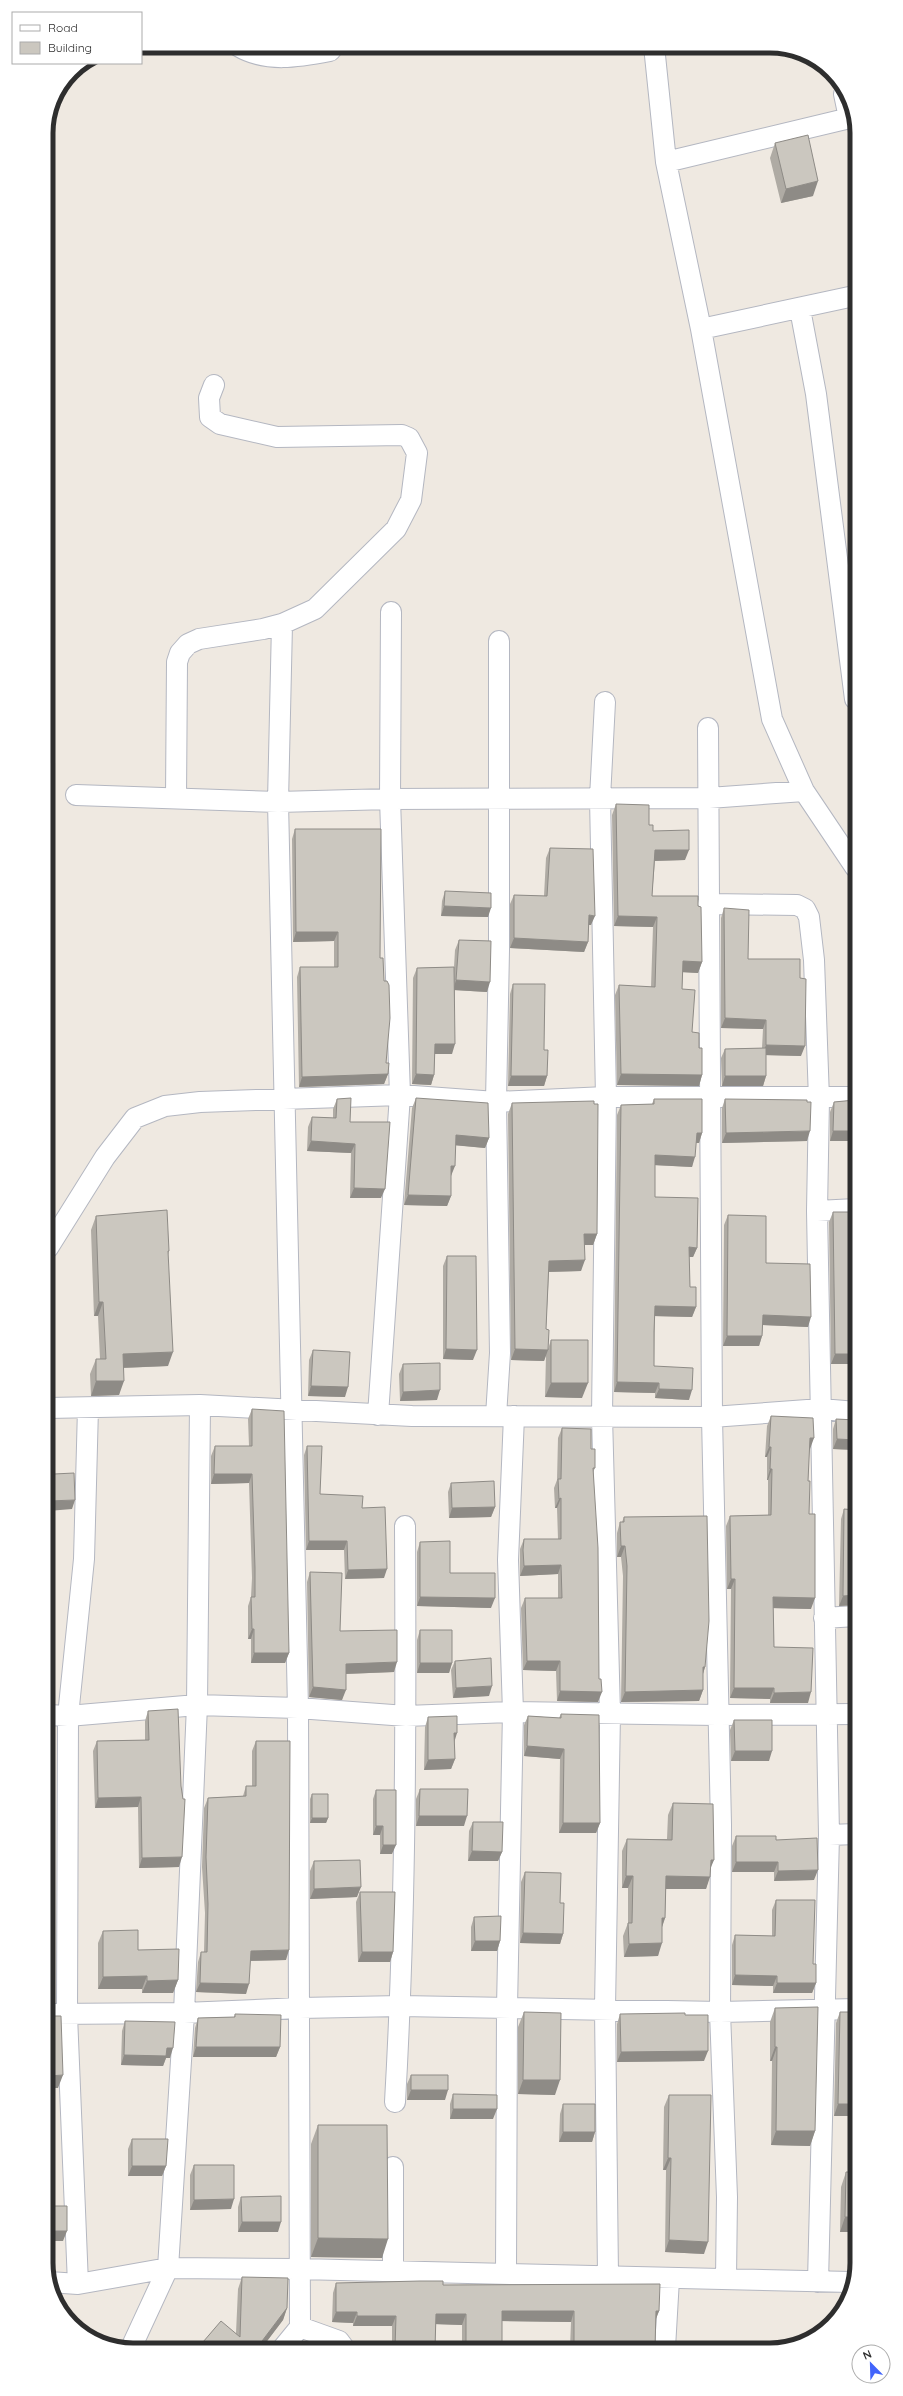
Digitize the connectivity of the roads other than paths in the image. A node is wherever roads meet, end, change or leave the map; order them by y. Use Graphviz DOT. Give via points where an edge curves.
graph roads {
  1 [pos="254,53"];
  2 [pos="321,53"];
  3 [pos="655,53"];
  4 [pos="848,118"];
  5 [pos="666,162"];
  6 [pos="850,297"];
  7 [pos="800,309"];
  8 [pos="701,329"];
  9 [pos="214,385"];
  10 [pos="391,612"];
  11 [pos="282,624"];
  12 [pos="499,641"];
  13 [pos="850,660"];
  14 [pos="605,702"];
  15 [pos="708,728"];
  16 [pos="804,791"];
  17 [pos="76,795"];
  18 [pos="176,798"];
  19 [pos="499,798"];
  20 [pos="600,798"];
  21 [pos="710,798"];
  22 [pos="390,799"];
  23 [pos="278,802"];
  24 [pos="850,860"];
  25 [pos="708,904"];
  26 [pos="400,1095"];
  27 [pos="709,1096"];
  28 [pos="606,1097"];
  29 [pos="850,1097"];
  30 [pos="819,1099"];
  31 [pos="284,1100"];
  32 [pos="496,1102"];
  33 [pos="850,1209"];
  34 [pos="817,1211"];
  35 [pos="53,1240"];
  36 [pos="200,1405"];
  37 [pos="53,1408"];
  38 [pos="88,1408"];
  39 [pos="821,1409"];
  40 [pos="291,1411"];
  41 [pos="850,1411"];
  42 [pos="378,1415"];
  43 [pos="505,1416"];
  44 [pos="602,1416"];
  45 [pos="712,1417"];
  46 [pos="405,1526"];
  47 [pos="850,1616"];
  48 [pos="824,1618"];
  49 [pos="196,1705"];
  50 [pos="298,1708"];
  51 [pos="513,1712"];
  52 [pos="610,1713"];
  53 [pos="826,1714"];
  54 [pos="850,1714"];
  55 [pos="58,1715"];
  56 [pos="717,1715"];
  57 [pos="406,1716"];
  58 [pos="850,1834"];
  59 [pos="829,1835"];
  60 [pos="401,2006"];
  61 [pos="300,2008"];
  62 [pos="507,2008"];
  63 [pos="605,2008"];
  64 [pos="850,2009"];
  65 [pos="826,2010"];
  66 [pos="720,2012"];
  67 [pos="184,2013"];
  68 [pos="58,2015"];
  69 [pos="395,2102"];
  70 [pos="393,2167"];
  71 [pos="168,2268"];
  72 [pos="298,2269"];
  73 [pos="392,2271"];
  74 [pos="506,2274"];
  75 [pos="608,2276"];
  76 [pos="669,2279"];
  77 [pos="726,2279"];
  78 [pos="56,2282"];
  79 [pos="818,2282"];
  80 [pos="847,2282"];
  81 [pos="78,2284"];
  82 [pos="300,2327"];
  83 [pos="133,2343"];
  84 [pos="287,2343"];
  85 [pos="340,2343"];
  86 [pos="665,2343"];
  1 -- 2 [label="street" via="269,57 297,57"];
  3 -- 5 [label="street"];
  4 -- 5 [label="street"];
  5 -- 8 [label="street"];
  6 -- 7 [label="street"];
  7 -- 8 [label="street"];
  7 -- 13 [label="street" via="816,394"];
  8 -- 16 [label="street" via="772,719"];
  9 -- 11 [label="street" via="209,398 210,417 220,424 277,437 402,435 409,438 417,453 411,500 396,529 315,609"];
  10 -- 22 [label="street"];
  11 -- 18 [label="street" via="199,639 188,644 180,653 177,662"];
  11 -- 23 [label="street"];
  12 -- 19 [label="street"];
  14 -- 20 [label="street"];
  15 -- 21 [label="street"];
  16 -- 21 [label="street"];
  16 -- 24 [label="street"];
  17 -- 18 [label="street"];
  18 -- 23 [label="street"];
  19 -- 20 [label="street"];
  19 -- 22 [label="street"];
  19 -- 32 [label="street"];
  20 -- 21 [label="street"];
  20 -- 28 [label="street"];
  21 -- 25 [label="street"];
  22 -- 23 [label="street"];
  22 -- 26 [label="street"];
  23 -- 31 [label="street"];
  25 -- 27 [label="street"];
  25 -- 30 [label="street" via="797,905 805,909 809,917 814,960"];
  26 -- 31 [label="street"];
  26 -- 32 [label="street"];
  26 -- 42 [label="street"];
  27 -- 28 [label="street"];
  27 -- 30 [label="street"];
  27 -- 45 [label="street"];
  28 -- 32 [label="street"];
  28 -- 44 [label="street"];
  29 -- 30 [label="street"];
  30 -- 34 [label="street"];
  31 -- 35 [label="street" via="200,1102 165,1106 135,1118 105,1157"];
  31 -- 40 [label="street"];
  32 -- 43 [label="street" via="500,1353"];
  33 -- 34 [label="street"];
  34 -- 39 [label="street"];
  36 -- 38 [label="street"];
  36 -- 40 [label="street"];
  36 -- 49 [label="street"];
  37 -- 38 [label="street"];
  38 -- 55 [label="street" via="84,1559"];
  39 -- 41 [label="street"];
  39 -- 45 [label="street"];
  39 -- 48 [label="street"];
  40 -- 42 [label="street"];
  40 -- 50 [label="street"];
  42 -- 43 [label="street"];
  43 -- 44 [label="street"];
  43 -- 51 [label="street"];
  44 -- 45 [label="street"];
  44 -- 52 [label="street"];
  45 -- 56 [label="street"];
  46 -- 57 [label="street"];
  47 -- 48 [label="street"];
  48 -- 53 [label="street"];
  49 -- 50 [label="street"];
  49 -- 55 [label="street"];
  49 -- 67 [label="street"];
  50 -- 57 [label="street"];
  50 -- 61 [label="street"];
  51 -- 52 [label="street"];
  51 -- 57 [label="street"];
  51 -- 62 [label="street"];
  52 -- 56 [label="street"];
  52 -- 63 [label="street"];
  53 -- 54 [label="street"];
  53 -- 56 [label="street"];
  53 -- 59 [label="street"];
  55 -- 68 [label="street"];
  56 -- 66 [label="street" via="721,1825"];
  57 -- 60 [label="street"];
  58 -- 59 [label="street"];
  59 -- 65 [label="street"];
  60 -- 61 [label="street"];
  60 -- 62 [label="street"];
  60 -- 69 [label="street"];
  61 -- 67 [label="street"];
  61 -- 72 [label="street"];
  62 -- 63 [label="street"];
  62 -- 74 [label="street"];
  63 -- 66 [label="street"];
  63 -- 75 [label="street"];
  64 -- 65 [label="street"];
  65 -- 66 [label="street"];
  65 -- 79 [label="street"];
  66 -- 77 [label="street" via="727,2197"];
  67 -- 68 [label="street"];
  67 -- 71 [label="street"];
  68 -- 81 [label="street"];
  70 -- 73 [label="street"];
  71 -- 72 [label="street"];
  71 -- 81 [label="street"];
  71 -- 83 [label="street"];
  72 -- 73 [label="street"];
  72 -- 82 [label="street"];
  73 -- 74 [label="street"];
  74 -- 75 [label="street"];
  75 -- 76 [label="street"];
  76 -- 77 [label="street"];
  76 -- 86 [label="street"];
  77 -- 79 [label="street"];
  78 -- 81 [label="street"];
  79 -- 80 [label="street"];
  82 -- 84 [label="street"];
  82 -- 85 [label="street"];
}
